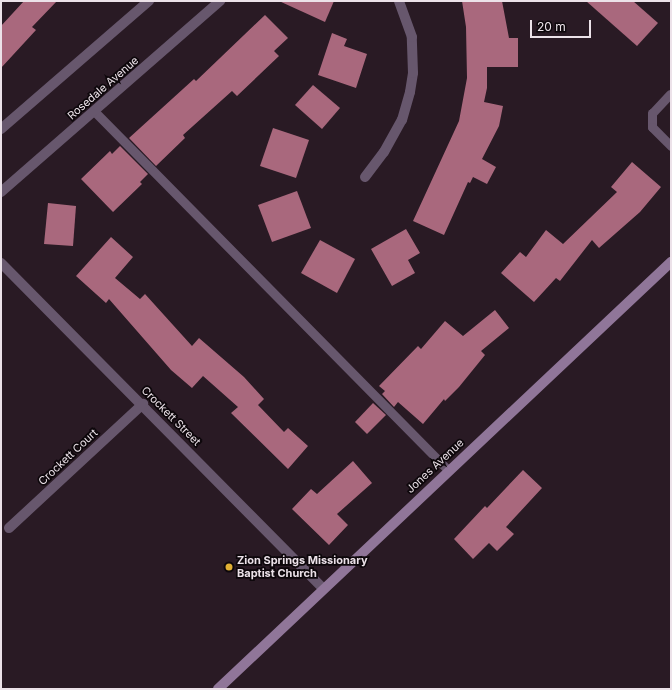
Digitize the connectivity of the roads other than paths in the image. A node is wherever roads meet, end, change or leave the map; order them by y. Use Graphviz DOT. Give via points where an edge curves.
graph roads {
  1 [pos="149,1"];
  2 [pos="220,1"];
  3 [pos="399,1"];
  4 [pos="670,94"];
  5 [pos="95,112"];
  6 [pos="1,129"];
  7 [pos="671,146"];
  8 [pos="365,177"];
  9 [pos="1,192"];
  10 [pos="671,262"];
  11 [pos="1,263"];
  12 [pos="142,404"];
  13 [pos="448,470"];
  14 [pos="9,528"];
  15 [pos="322,588"];
  16 [pos="218,689"];
  1 -- 6 [label="street"];
  2 -- 5 [label="street, Rosedale Avenue"];
  3 -- 8 [label="street" via="412,37 413,73 410,92 402,120 384,152"];
  4 -- 7 [label="lane" via="652,113 652,127"];
  5 -- 9 [label="street, Rosedale Avenue"];
  5 -- 13 [label="lane"];
  10 -- 13 [label="street, Jones Avenue"];
  11 -- 12 [label="street, Crockett Street"];
  12 -- 14 [label="street, Crockett Court"];
  12 -- 15 [label="street, Crockett Street"];
  13 -- 15 [label="street, Jones Avenue"];
  15 -- 16 [label="street, Jones Avenue"];
}
